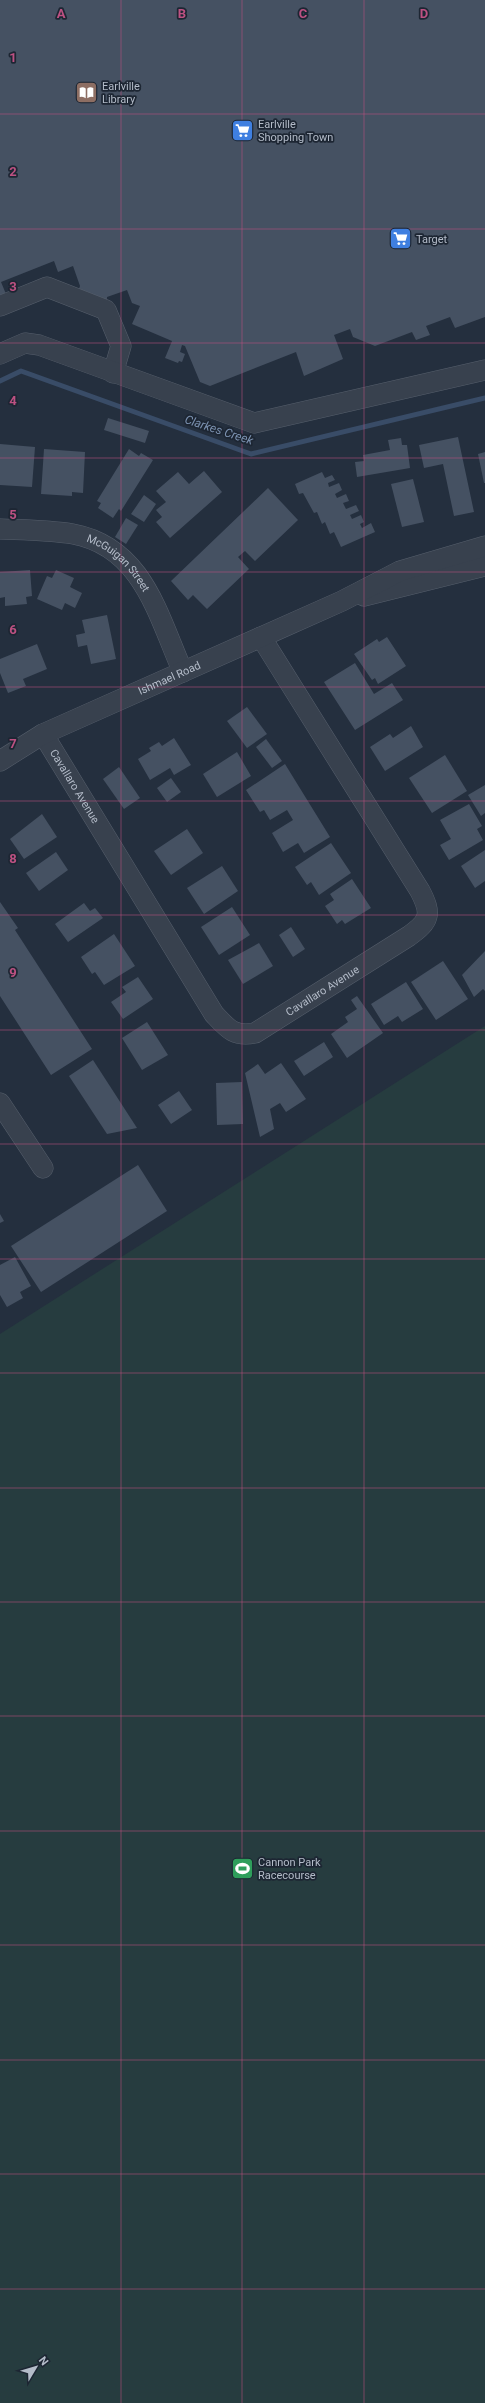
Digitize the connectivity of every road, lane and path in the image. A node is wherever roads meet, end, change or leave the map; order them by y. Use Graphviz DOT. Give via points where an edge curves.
graph roads {
  1 [pos="0,306"];
  2 [pos="0,354"];
  3 [pos="485,370"];
  4 [pos="113,373"];
  5 [pos="0,529"];
  6 [pos="485,546"];
  7 [pos="485,566"];
  8 [pos="342,601"];
  9 [pos="261,637"];
  10 [pos="184,672"];
  11 [pos="42,734"];
  12 [pos="0,760"];
  13 [pos="0,1103"];
  14 [pos="43,1168"];
  1 -- 4 [label="street" via="47,287 106,310 121,346"];
  2 -- 4 [label="street" via="21,344 32,343"];
  3 -- 4 [label="street" via="257,424"];
  5 -- 10 [label="street, McGuigan Street" via="74,534 96,541 125,559 145,584"];
  6 -- 8 [label="street, Ishmael Road" via="400,571"];
  7 -- 8 [label="street, Ishmael Road"];
  8 -- 9 [label="street, Ishmael Road"];
  9 -- 10 [label="street, Ishmael Road"];
  9 -- 11 [label="street, Cavallaro Avenue" via="420,891 428,906 428,919 421,928 409,936 255,1033 242,1036 228,1029 214,1014"];
  10 -- 11 [label="street, Ishmael Road"];
  11 -- 12 [label="street, Ishmael Road"];
  13 -- 14 [label="street"];
}
